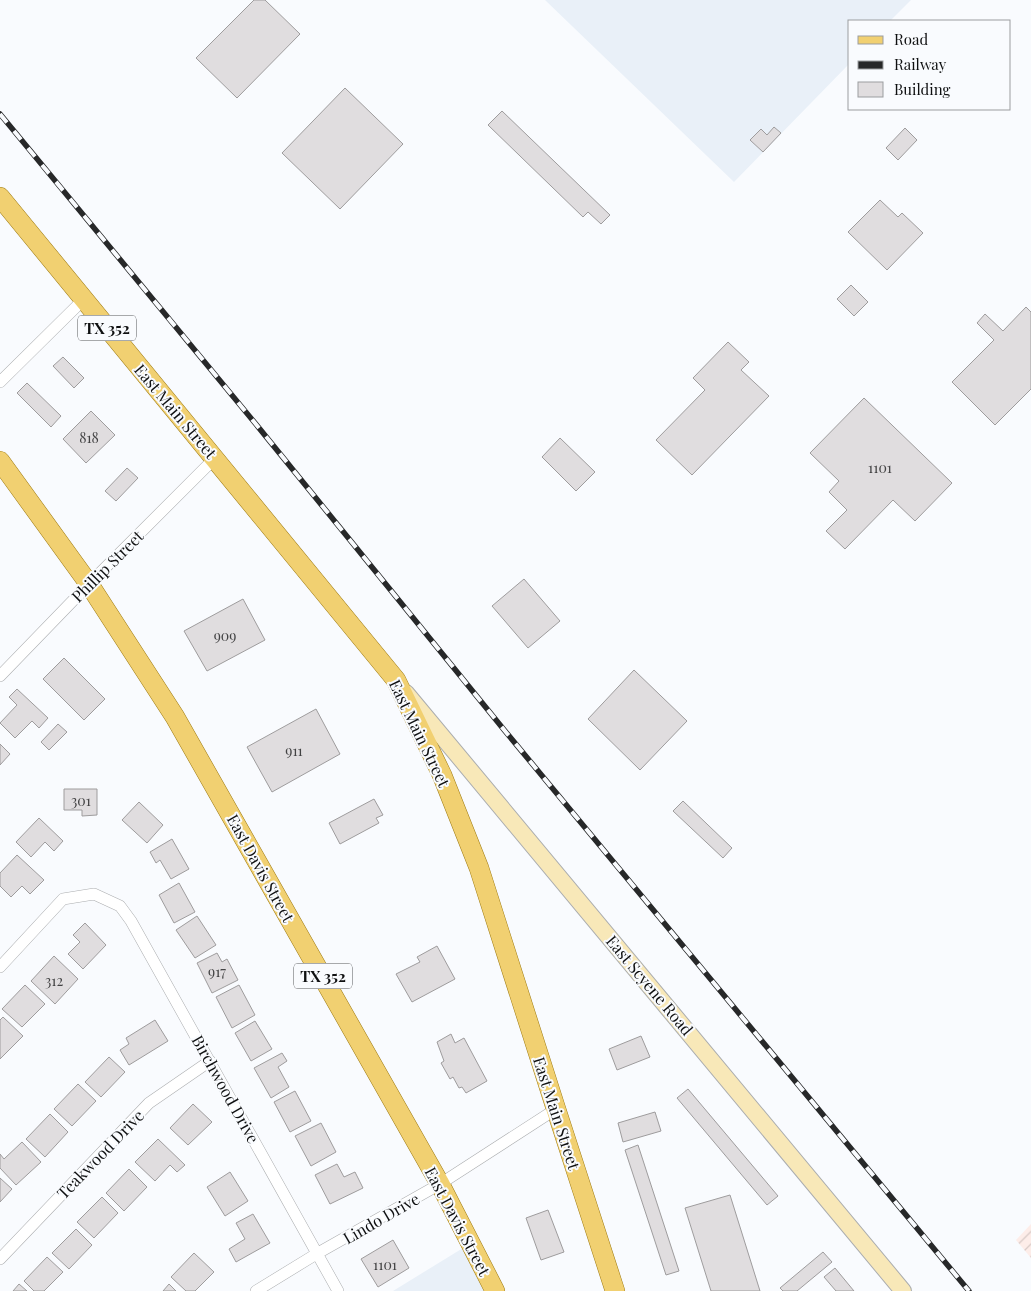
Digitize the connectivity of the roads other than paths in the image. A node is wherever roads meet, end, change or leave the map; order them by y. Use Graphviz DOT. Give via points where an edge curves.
graph roads {
  1 [pos="0,197"];
  2 [pos="84,300"];
  3 [pos="0,382"];
  4 [pos="215,458"];
  5 [pos="0,461"];
  6 [pos="89,584"];
  7 [pos="0,676"];
  8 [pos="396,680"];
  9 [pos="0,967"];
  10 [pos="210,1061"];
  11 [pos="556,1109"];
  12 [pos="440,1184"];
  13 [pos="318,1253"];
  14 [pos="0,1259"];
  15 [pos="256,1291"];
  16 [pos="338,1291"];
  17 [pos="495,1291"];
  18 [pos="615,1291"];
  19 [pos="903,1291"];
  1 -- 2 [label="main road, East Main Street / TX 352"];
  2 -- 3 [label="street"];
  2 -- 4 [label="main road, East Main Street / TX 352"];
  4 -- 6 [label="street, Phillip Street"];
  4 -- 8 [label="main road, East Main Street / TX 352"];
  5 -- 6 [label="main road, East Davis Street / TX 352"];
  6 -- 7 [label="street, Phillip Street"];
  6 -- 12 [label="main road, East Davis Street / TX 352" via="190,742"];
  8 -- 11 [label="main road, East Main Street / TX 352" via="442,775 479,868"];
  8 -- 19 [label="street, East Scyene Road"];
  9 -- 10 [label="street, Birchwood Drive" via="63,899 94,894 101,897 120,906 131,921"];
  10 -- 13 [label="street, Birchwood Drive"];
  10 -- 14 [label="street, Teakwood Drive" via="149,1103"];
  11 -- 12 [label="street, Lindo Drive"];
  11 -- 18 [label="main road, East Main Street / TX 352"];
  12 -- 13 [label="street, Lindo Drive"];
  12 -- 17 [label="main road, East Davis Street / TX 352"];
  13 -- 15 [label="street, Lindo Drive"];
  13 -- 16 [label="street, Birchwood Drive"];
}
